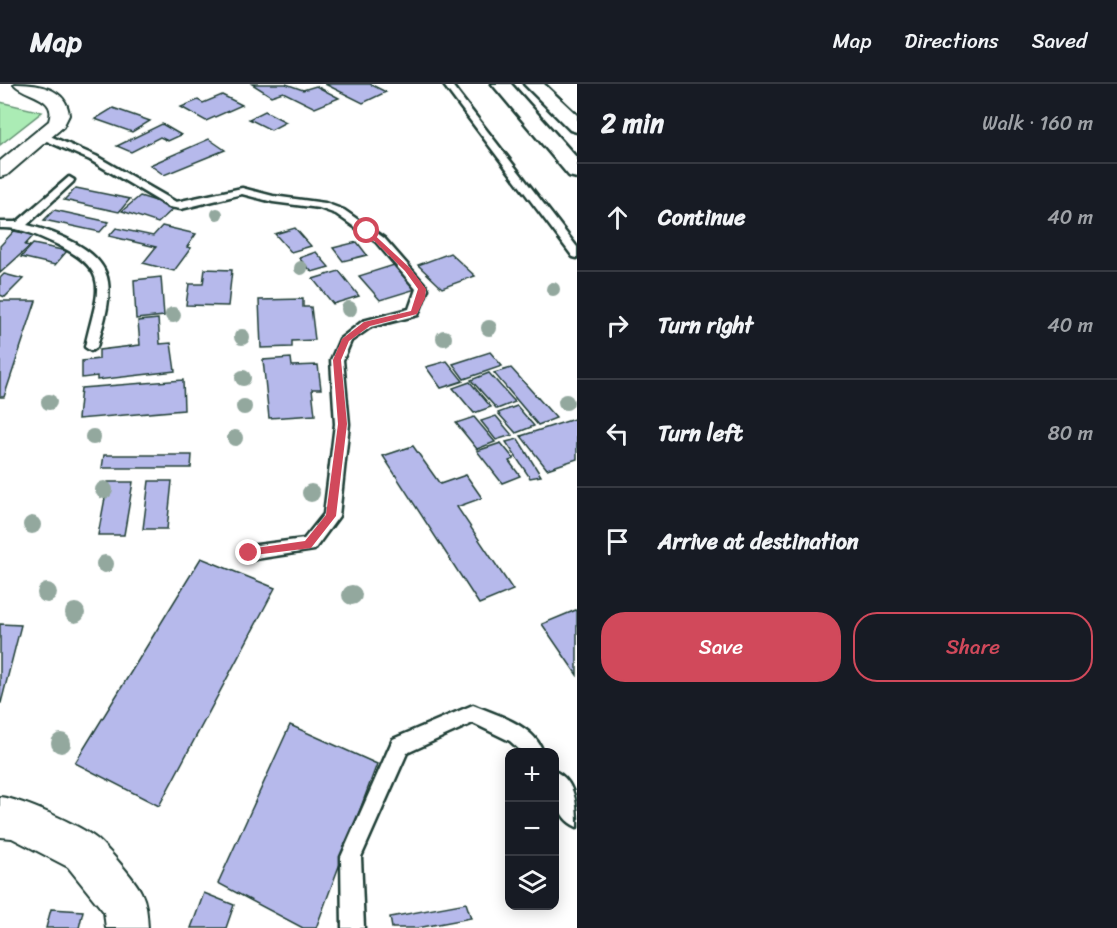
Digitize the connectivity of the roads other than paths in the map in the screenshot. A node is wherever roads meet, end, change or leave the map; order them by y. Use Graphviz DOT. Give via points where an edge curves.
graph roads {
  1 [pos="23,84"];
  2 [pos="447,84"];
  3 [pos="501,84"];
  4 [pos="533,84"];
  5 [pos="576,124"];
  6 [pos="43,136"];
  7 [pos="0,171"];
  8 [pos="577,171"];
  9 [pos="69,180"];
  10 [pos="0,225"];
  11 [pos="20,225"];
  12 [pos="577,255"];
  13 [pos="92,347"];
  14 [pos="249,553"];
  15 [pos="530,748"];
  16 [pos="559,787"];
  17 [pos="0,817"];
  18 [pos="577,817"];
  19 [pos="127,928"];
  20 [pos="353,928"];
  1 -- 6 [label="street" via="44,93 61,107 62,115"];
  2 -- 12 [label="lane"];
  3 -- 8 [label="main road"];
  4 -- 5 [label="main road"];
  6 -- 7 [label="street"];
  6 -- 14 [label="lane" via="93,158 173,206 242,190 340,212 380,240 422,289 414,312 367,324 346,339 337,360 342,424 331,516 308,545"];
  9 -- 11 [label="lane"];
  10 -- 11 [label="lane"];
  11 -- 13 [label="lane" via="77,248 98,265 103,280"];
  15 -- 20 [label="lane" via="517,734 473,714 400,746 351,856"];
  16 -- 18 [label="lane"];
  17 -- 19 [label="street" via="16,818 82,853 125,904"];
}
